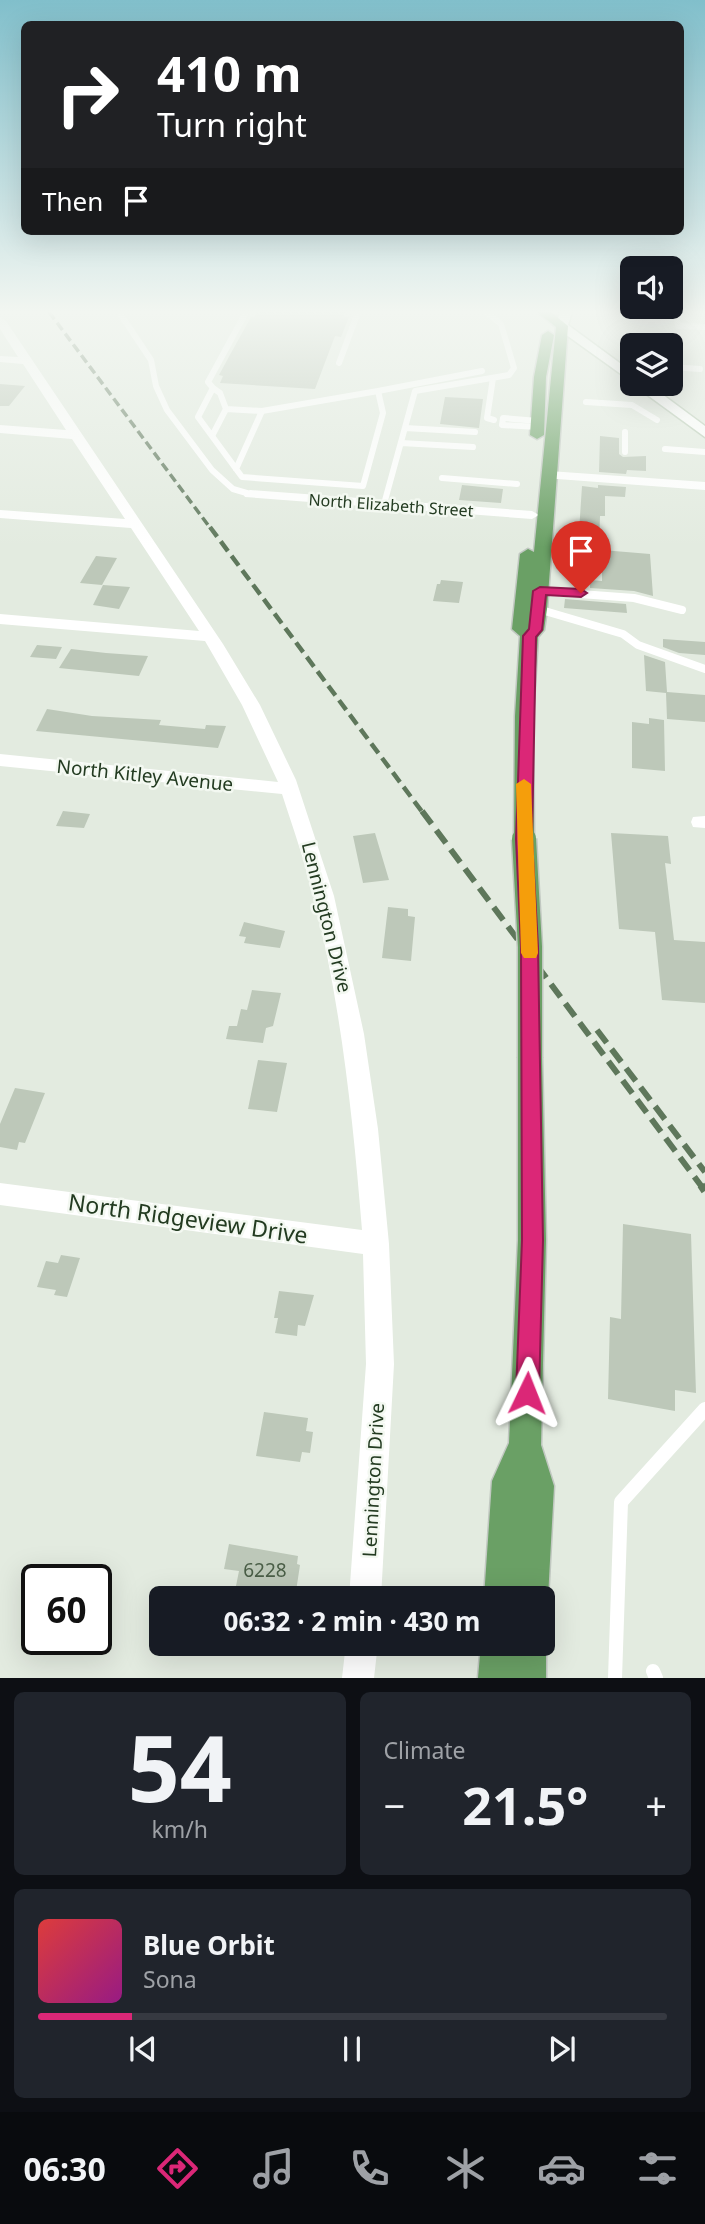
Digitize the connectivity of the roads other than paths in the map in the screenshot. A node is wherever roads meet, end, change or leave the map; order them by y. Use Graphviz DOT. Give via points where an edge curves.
graph roads {
  1 [pos="46,390"];
  2 [pos="158,390"];
  3 [pos="212,390"];
  4 [pos="216,390"];
  5 [pos="382,390"];
  6 [pos="419,390"];
  7 [pos="491,390"];
  8 [pos="540,390"];
  9 [pos="553,390"];
  10 [pos="378,391"];
  11 [pos="655,396"];
  12 [pos="586,401"];
  13 [pos="226,409"];
  14 [pos="262,411"];
  15 [pos="657,420"];
  16 [pos="538,424"];
  17 [pos="405,428"];
  18 [pos="0,429"];
  19 [pos="428,429"];
  20 [pos="475,432"];
  21 [pos="625,432"];
  22 [pos="705,433"];
  23 [pos="76,435"];
  24 [pos="212,436"];
  25 [pos="401,443"];
  26 [pos="424,444"];
  27 [pos="473,447"];
  28 [pos="665,449"];
  29 [pos="625,452"];
  30 [pos="705,452"];
  31 [pos="236,468"];
  32 [pos="549,475"];
  33 [pos="442,478"];
  34 [pos="517,484"];
  35 [pos="705,486"];
  36 [pos="250,495"];
  37 [pos="384,504"];
  38 [pos="0,514"];
  39 [pos="533,515"];
  40 [pos="135,524"];
  41 [pos="540,591"];
  42 [pos="538,609"];
  43 [pos="682,610"];
  44 [pos="0,619"];
  45 [pos="529,636"];
  46 [pos="210,637"];
  47 [pos="705,669"];
  48 [pos="0,760"];
  49 [pos="290,789"];
  50 [pos="0,1194"];
  51 [pos="376,1244"];
  52 [pos="705,1409"];
  53 [pos="526,1445"];
  54 [pos="366,1586"];
  55 [pos="502,1586"];
  56 [pos="532,1586"];
  57 [pos="361,1656"];
  58 [pos="497,1656"];
  59 [pos="529,1656"];
  60 [pos="358,1678"];
  61 [pos="496,1678"];
  62 [pos="528,1678"];
  63 [pos="615,1678"];
  1 -- 23 [label="street, Lennington Drive"];
  2 -- 36 [label="lane" via="167,410 212,470 233,489"];
  3 -- 24 [label="lane" via="198,417"];
  4 -- 13 [label="lane"];
  5 -- 10 [label="lane"];
  6 -- 17 [label="lane" via="415,391"];
  7 -- 16 [label="lane" via="487,418"];
  8 -- 16 [label="main road"];
  9 -- 32 [label="main road"];
  10 -- 14 [label="lane"];
  10 -- 31 [label="lane" via="383,413 363,485 242,477"];
  11 -- 22 [label="main road"];
  12 -- 15 [label="lane" via="630,403 643,407"];
  13 -- 14 [label="lane"];
  13 -- 24 [label="lane"];
  14 -- 31 [label="lane"];
  16 -- 39 [label="main road"];
  17 -- 19 [label="lane"];
  17 -- 25 [label="lane"];
  18 -- 23 [label="street"];
  19 -- 20 [label="lane"];
  19 -- 26 [label="lane"];
  21 -- 29 [label="lane"];
  23 -- 40 [label="street, Lennington Drive"];
  24 -- 31 [label="lane"];
  25 -- 26 [label="lane"];
  25 -- 37 [label="lane"];
  26 -- 27 [label="lane"];
  28 -- 30 [label="lane"];
  32 -- 35 [label="street"];
  32 -- 41 [label="main road"];
  33 -- 34 [label="lane"];
  36 -- 37 [label="street, North Elizabeth Street"];
  37 -- 39 [label="street, North Elizabeth Street"];
  38 -- 40 [label="street"];
  39 -- 45 [label="main road" via="522,629"];
  40 -- 46 [label="street, Lennington Drive"];
  41 -- 42 [label="main road"];
  41 -- 43 [label="lane" via="634,598"];
  42 -- 45 [label="main road" via="536,630"];
  42 -- 47 [label="lane" via="623,634 638,645"];
  44 -- 46 [label="street"];
  45 -- 53 [label="main road, bridge" via="524,839 530,947 532,1240"];
  46 -- 49 [label="street, Lennington Drive" via="251,705"];
  48 -- 49 [label="street, North Kitley Avenue"];
  49 -- 51 [label="street, Lennington Drive" via="324,896 343,978 366,1129"];
  50 -- 51 [label="street, North Ridgeview Drive"];
  51 -- 54 [label="street, Lennington Drive" via="380,1364"];
  52 -- 63 [label="lane" via="621,1502"];
  53 -- 55 [label="main road" via="508,1481"];
  53 -- 56 [label="main road" via="538,1486"];
  57 -- 60 [label="street"];
  58 -- 61 [label="main road"];
  59 -- 62 [label="main road"];
}
